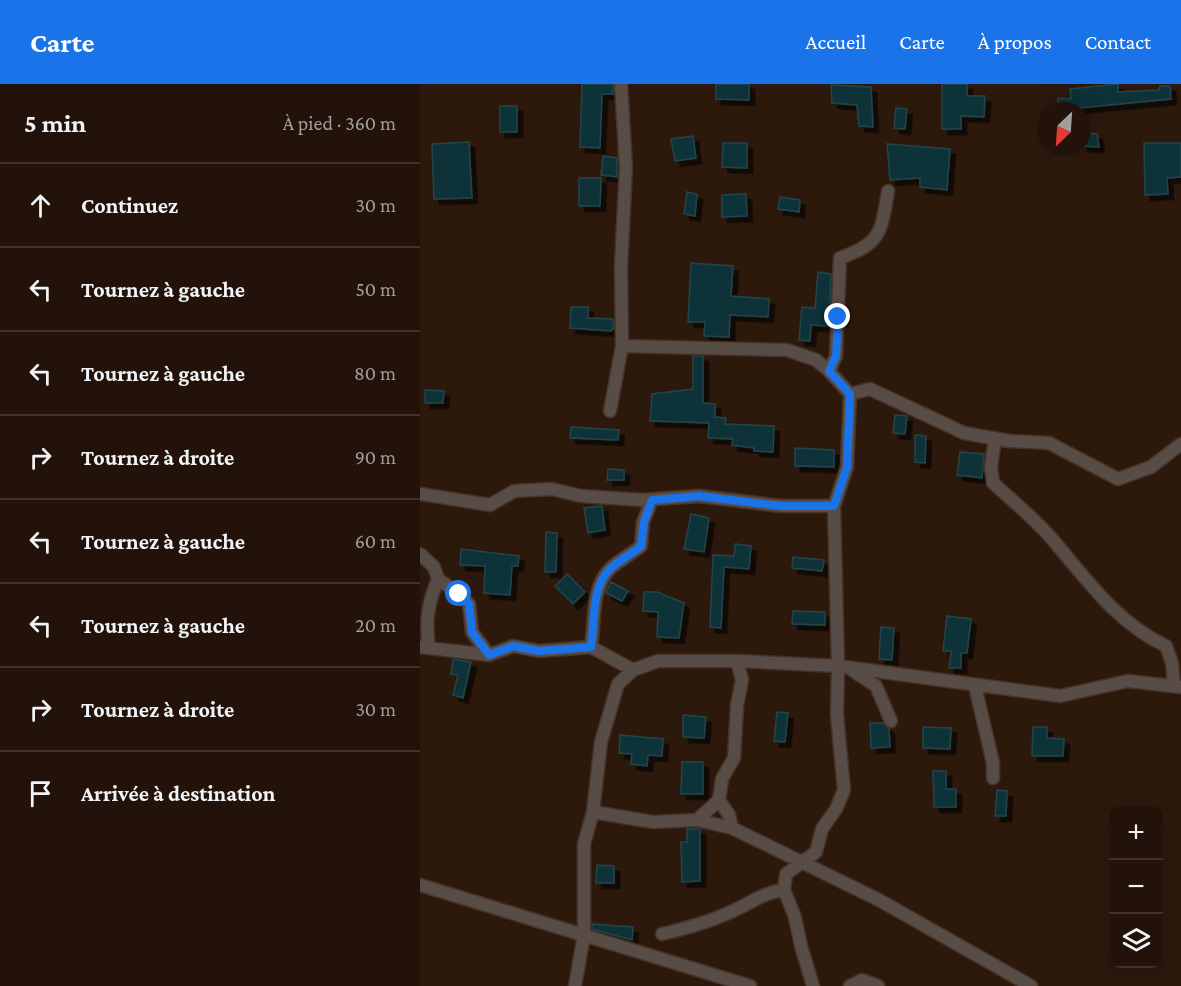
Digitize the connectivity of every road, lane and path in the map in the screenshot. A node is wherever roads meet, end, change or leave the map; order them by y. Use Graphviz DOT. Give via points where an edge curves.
graph roads {
  1 [pos="621,84"];
  2 [pos="888,191"];
  3 [pos="622,346"];
  4 [pos="829,371"];
  5 [pos="850,394"];
  6 [pos="610,411"];
  7 [pos="995,438"];
  8 [pos="1181,444"];
  9 [pos="420,494"];
  10 [pos="652,500"];
  11 [pos="834,506"];
  12 [pos="420,554"];
  13 [pos="438,579"];
  14 [pos="591,647"];
  15 [pos="425,648"];
  16 [pos="489,655"];
  17 [pos="737,661"];
  18 [pos="843,667"];
  19 [pos="633,670"];
  20 [pos="975,686"];
  21 [pos="1177,686"];
  22 [pos="891,721"];
  23 [pos="993,778"];
  24 [pos="719,800"];
  25 [pos="593,812"];
  26 [pos="697,820"];
  27 [pos="732,828"];
  28 [pos="816,852"];
  29 [pos="783,853"];
  30 [pos="803,862"];
  31 [pos="786,874"];
  32 [pos="827,874"];
  33 [pos="420,885"];
  34 [pos="784,890"];
  35 [pos="662,933"];
  36 [pos="584,935"];
  37 [pos="574,986"];
  38 [pos="750,986"];
  39 [pos="813,986"];
  40 [pos="850,986"];
  41 [pos="878,986"];
  42 [pos="1031,986"];
  1 -- 3 [label="street" via="626,168"];
  2 -- 4 [label="street" via="882,229 865,249 840,258 836,356"];
  3 -- 4 [label="street" via="787,350 816,360"];
  3 -- 6 [label="street"];
  4 -- 5 [label="street"];
  5 -- 7 [label="street" via="870,389 964,434"];
  5 -- 11 [label="street" via="847,467"];
  7 -- 8 [label="street" via="1049,442 1118,479 1151,467"];
  7 -- 21 [label="street" via="993,483 1052,539 1118,614 1166,646"];
  9 -- 10 [label="street" via="490,505 514,491 552,489 581,496"];
  10 -- 11 [label="street" via="699,496 781,506"];
  10 -- 14 [label="street" via="641,546 609,570 595,593"];
  11 -- 18 [label="street"];
  12 -- 13 [label="street" via="434,567"];
  13 -- 15 [label="street" via="429,601"];
  13 -- 16 [label="street" via="469,604 472,632"];
  14 -- 16 [label="street" via="539,651 513,646"];
  14 -- 19 [label="street"];
  15 -- 16 [label="street"];
  17 -- 18 [label="street"];
  17 -- 19 [label="street" via="658,661"];
  17 -- 24 [label="street" via="742,680 734,758 722,778"];
  18 -- 20 [label="street"];
  18 -- 22 [label="street" via="876,686"];
  18 -- 28 [label="street" via="837,715 844,790 822,829"];
  19 -- 25 [label="street" via="618,684 608,716 595,775"];
  20 -- 21 [label="street" via="1060,696 1128,681"];
  20 -- 23 [label="street"];
  24 -- 26 [label="street"];
  24 -- 27 [label="street"];
  25 -- 26 [label="street" via="653,822"];
  25 -- 36 [label="street" via="584,844"];
  26 -- 27 [label="street"];
  27 -- 29 [label="street"];
  28 -- 30 [label="street"];
  28 -- 32 [label="street"];
  29 -- 30 [label="street"];
  29 -- 31 [label="street"];
  30 -- 31 [label="street"];
  30 -- 32 [label="street"];
  31 -- 34 [label="street"];
  32 -- 42 [label="street"];
  33 -- 36 [label="street"];
  34 -- 35 [label="street" via="766,892 701,924"];
  34 -- 39 [label="street"];
  36 -- 37 [label="street"];
  36 -- 38 [label="street"];
  40 -- 41 [label="street" via="862,980"];
}
